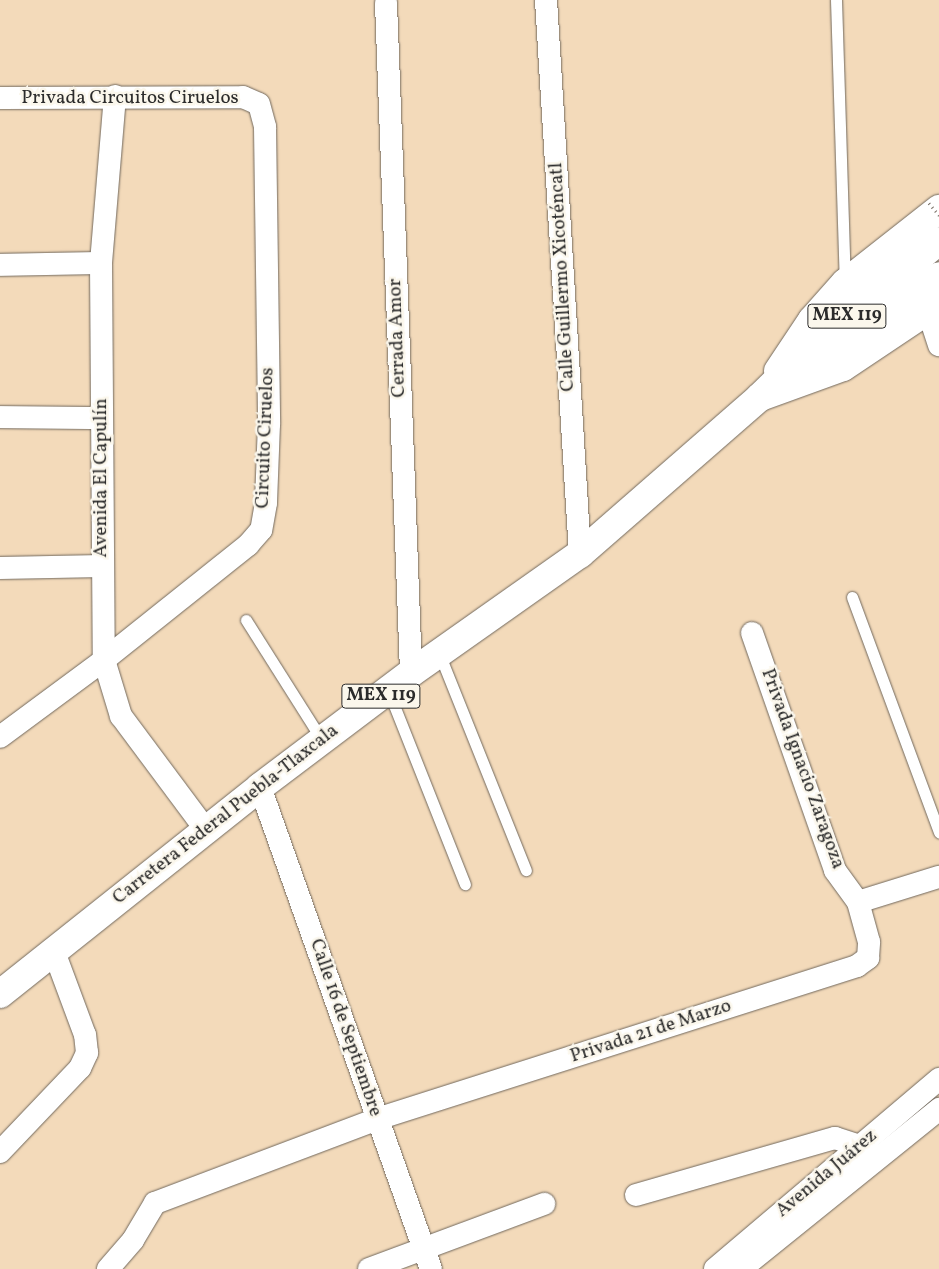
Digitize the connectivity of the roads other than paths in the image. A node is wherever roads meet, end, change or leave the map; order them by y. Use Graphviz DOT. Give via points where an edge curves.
graph roads {
  1 [pos="546,0"];
  2 [pos="836,0"];
  3 [pos="386,3"];
  4 [pos="115,96"];
  5 [pos="0,98"];
  6 [pos="259,104"];
  7 [pos="934,206"];
  8 [pos="939,241"];
  9 [pos="101,263"];
  10 [pos="0,265"];
  11 [pos="900,271"];
  12 [pos="939,276"];
  13 [pos="845,283"];
  14 [pos="928,303"];
  15 [pos="939,345"];
  16 [pos="760,397"];
  17 [pos="0,417"];
  18 [pos="101,418"];
  19 [pos="580,554"];
  20 [pos="103,566"];
  21 [pos="0,568"];
  22 [pos="852,597"];
  23 [pos="246,620"];
  24 [pos="752,633"];
  25 [pos="439,653"];
  26 [pos="104,660"];
  27 [pos="411,673"];
  28 [pos="388,690"];
  29 [pos="3,731"];
  30 [pos="322,740"];
  31 [pos="260,787"];
  32 [pos="206,830"];
  33 [pos="939,832"];
  34 [pos="526,870"];
  35 [pos="939,877"];
  36 [pos="465,884"];
  37 [pos="858,902"];
  38 [pos="53,948"];
  39 [pos="0,994"];
  40 [pos="939,1079"];
  41 [pos="939,1109"];
  42 [pos="377,1119"];
  43 [pos="859,1146"];
  44 [pos="0,1152"];
  45 [pos="874,1163"];
  46 [pos="636,1195"];
  47 [pos="544,1204"];
  48 [pos="427,1260"];
  49 [pos="108,1269"];
  50 [pos="368,1269"];
  51 [pos="715,1269"];
  52 [pos="741,1269"];
  1 -- 19 [label="street, Calle Guillermo Xicoténcatl"];
  2 -- 13 [label="lane"];
  3 -- 27 [label="street, Cerrada Amor"];
  4 -- 5 [label="street, Privada Circuitos Ciruelos"];
  4 -- 6 [label="street, Privada Circuitos Ciruelos" via="243,97"];
  4 -- 9 [label="street, Avenida El Capulín"];
  6 -- 26 [label="street, Circuito Ciruelos" via="265,127 270,424 266,503 260,530 248,544"];
  7 -- 13 [label="main road, Carretera Federal Puebla-Tlaxcala"];
  8 -- 11 [label="main road, Carretera Federal Puebla-Tlaxcala / MEX 119"];
  9 -- 10 [label="street"];
  9 -- 18 [label="street, Avenida El Capulín"];
  11 -- 14 [label="street"];
  11 -- 16 [label="main road, Carretera Federal Puebla-Tlaxcala / MEX 119" via="818,340"];
  12 -- 14 [label="main road, Carretera Federal Puebla-Tlaxcala / MEX 119"];
  13 -- 16 [label="main road, Carretera Federal Puebla-Tlaxcala" via="812,320"];
  14 -- 15 [label="street"];
  14 -- 16 [label="main road, Carretera Federal Puebla-Tlaxcala / MEX 119"];
  16 -- 19 [label="main road, Carretera Federal Puebla-Tlaxcala / MEX 119"];
  17 -- 18 [label="street"];
  18 -- 20 [label="street, Avenida El Capulín"];
  19 -- 25 [label="main road, Carretera Federal Puebla-Tlaxcala / MEX 119"];
  20 -- 21 [label="street"];
  20 -- 26 [label="street, Avenida El Capulín"];
  22 -- 33 [label="lane"];
  23 -- 30 [label="lane"];
  24 -- 37 [label="street, Privada Ignacio Zaragoza" via="836,870"];
  25 -- 27 [label="main road, Carretera Federal Puebla-Tlaxcala / MEX 119"];
  25 -- 34 [label="lane"];
  26 -- 29 [label="street, Circuito Ciruelos"];
  26 -- 32 [label="street, Avenida El Capulín" via="121,716"];
  27 -- 28 [label="main road, Carretera Federal Puebla-Tlaxcala / MEX 119"];
  28 -- 30 [label="main road, Carretera Federal Puebla-Tlaxcala / MEX 119"];
  28 -- 36 [label="lane"];
  30 -- 31 [label="main road, Carretera Federal Puebla-Tlaxcala / MEX 119"];
  31 -- 32 [label="main road, Carretera Federal Puebla-Tlaxcala / MEX 119"];
  31 -- 42 [label="street, Calle 16 de Septiembre"];
  32 -- 38 [label="main road, Carretera Federal Puebla-Tlaxcala / MEX 119"];
  35 -- 37 [label="street"];
  37 -- 42 [label="street, Privada 21 de Marzo" via="869,942 868,958 857,966"];
  38 -- 39 [label="main road, Carretera Federal Puebla-Tlaxcala / MEX 119"];
  38 -- 44 [label="street" via="85,1035 87,1053 80,1068"];
  40 -- 43 [label="street, Avenida Juárez"];
  41 -- 45 [label="street, Avenida Juárez"];
  42 -- 48 [label="street, Calle 16 de Septiembre"];
  42 -- 49 [label="street" via="155,1203 133,1240"];
  43 -- 45 [label="street"];
  43 -- 46 [label="street" via="834,1138"];
  43 -- 51 [label="street, Avenida Juárez"];
  45 -- 52 [label="street, Avenida Juárez"];
  47 -- 48 [label="street"];
  48 -- 50 [label="street"];
}
